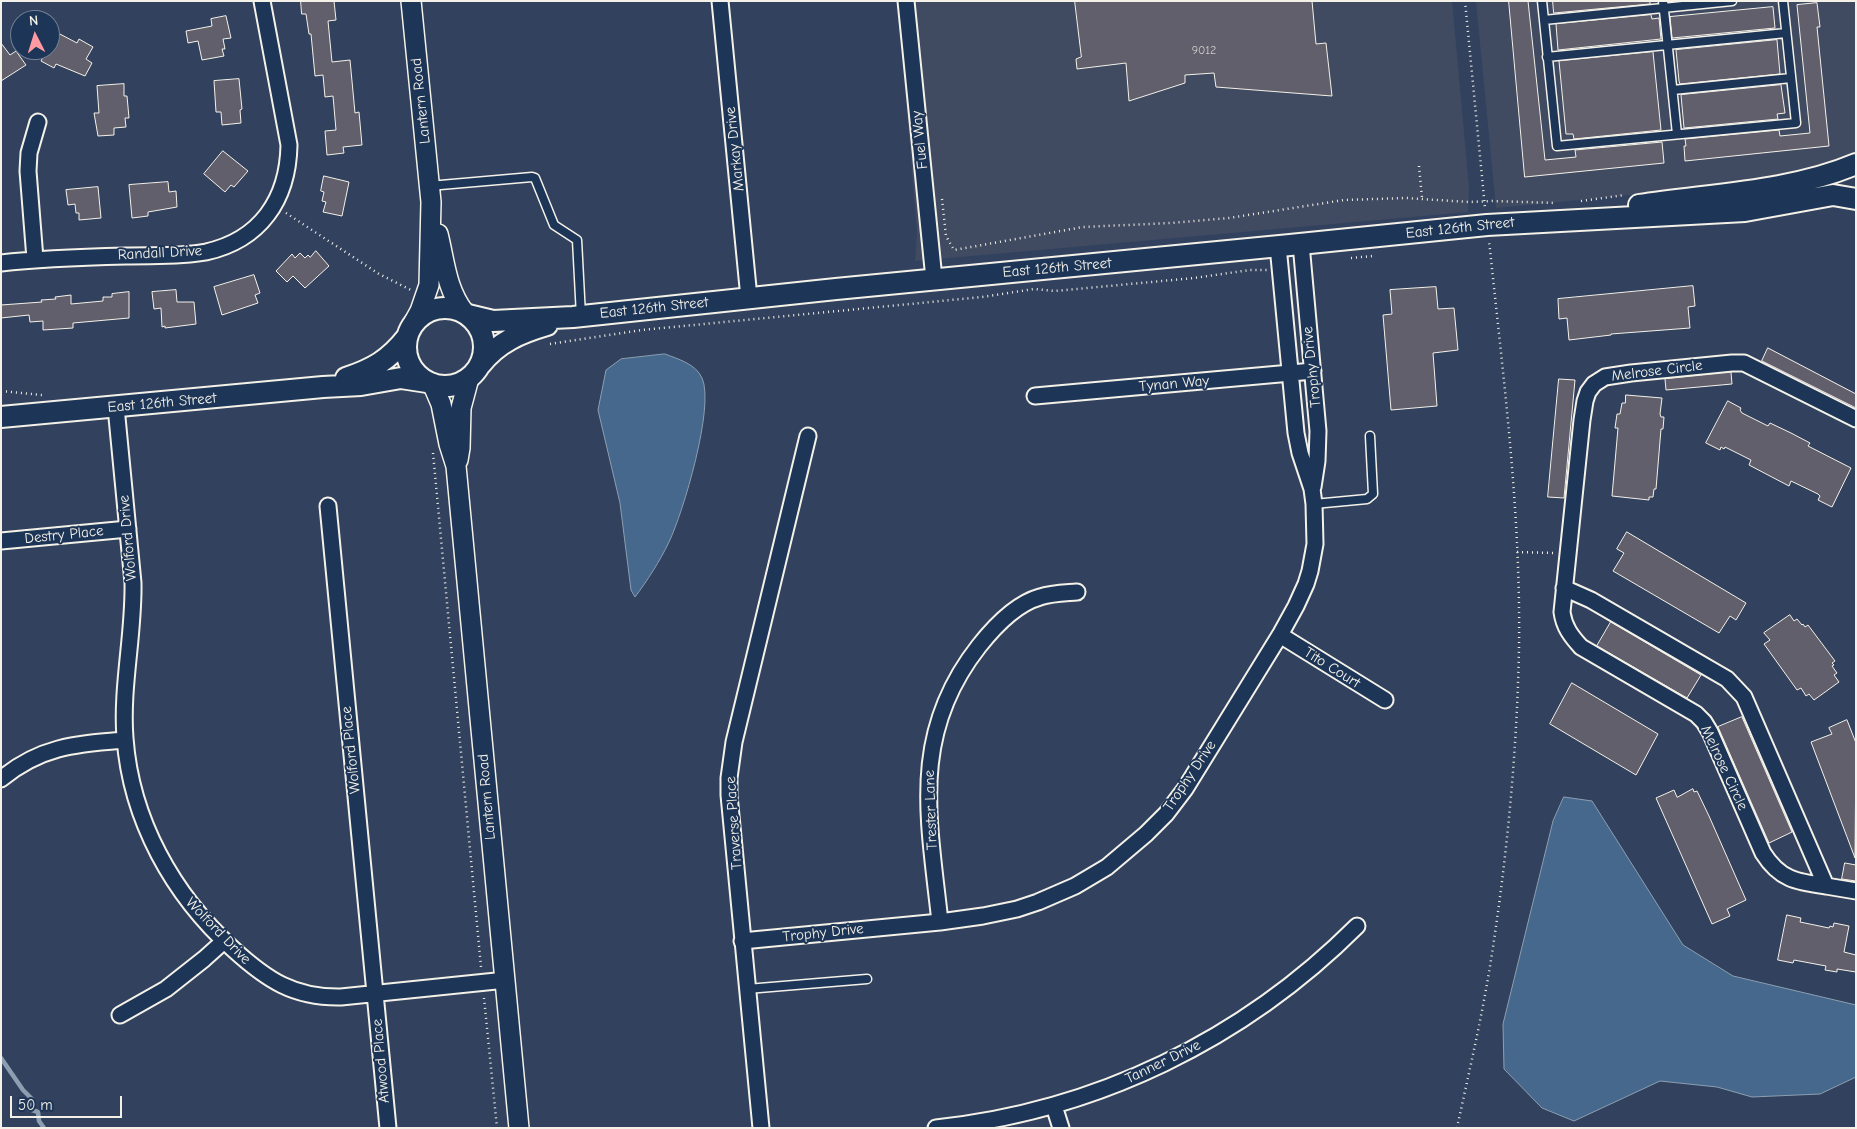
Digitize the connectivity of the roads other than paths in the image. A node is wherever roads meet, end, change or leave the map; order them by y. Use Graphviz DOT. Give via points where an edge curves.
graph roads {
  1 [pos="262,1"];
  2 [pos="411,1"];
  3 [pos="720,1"];
  4 [pos="906,1"];
  5 [pos="1542,1"];
  6 [pos="1732,1"];
  7 [pos="1783,1"];
  8 [pos="1664,4"];
  9 [pos="1544,20"];
  10 [pos="1786,33"];
  11 [pos="1668,45"];
  12 [pos="1548,57"];
  13 [pos="1791,78"];
  14 [pos="1673,90"];
  15 [pos="38,122"];
  16 [pos="1677,134"];
  17 [pos="1856,164"];
  18 [pos="430,194"];
  19 [pos="1856,199"];
  20 [pos="1540,220"];
  21 [pos="1301,244"];
  22 [pos="1278,246"];
  23 [pos="35,259"];
  24 [pos="1,263"];
  25 [pos="934,280"];
  26 [pos="749,298"];
  27 [pos="466,314"];
  28 [pos="577,317"];
  29 [pos="411,330"];
  30 [pos="1313,371"];
  31 [pos="474,372"];
  32 [pos="1291,373"];
  33 [pos="430,382"];
  34 [pos="323,387"];
  35 [pos="1035,396"];
  36 [pos="116,407"];
  37 [pos="1,417"];
  38 [pos="1856,419"];
  39 [pos="808,436"];
  40 [pos="1370,436"];
  41 [pos="456,466"];
  42 [pos="1313,496"];
  43 [pos="328,506"];
  44 [pos="128,529"];
  45 [pos="1,541"];
  46 [pos="1564,588"];
  47 [pos="1077,592"];
  48 [pos="1280,635"];
  49 [pos="1385,700"];
  50 [pos="125,740"];
  51 [pos="1,779"];
  52 [pos="1826,886"];
  53 [pos="1856,891"];
  54 [pos="940,922"];
  55 [pos="1357,926"];
  56 [pos="224,941"];
  57 [pos="742,941"];
  58 [pos="867,979"];
  59 [pos="506,980"];
  60 [pos="747,989"];
  61 [pos="375,993"];
  62 [pos="120,1015"];
  63 [pos="1054,1106"];
  64 [pos="388,1128"];
  65 [pos="520,1128"];
  66 [pos="761,1128"];
  67 [pos="936,1128"];
  68 [pos="1061,1128"];
  1 -- 23 [label="street, Randall Drive" via="288,145 288,163 286,178 274,206 260,224 232,244 206,252"];
  2 -- 18 [label="street, Lantern Road"];
  3 -- 26 [label="street, Markay Drive"];
  4 -- 25 [label="street, Fuel Way"];
  5 -- 9 [label="lane"];
  6 -- 8 [label="lane"];
  7 -- 10 [label="lane"];
  8 -- 9 [label="lane"];
  8 -- 11 [label="lane"];
  9 -- 12 [label="lane"];
  10 -- 11 [label="lane"];
  10 -- 13 [label="lane"];
  11 -- 12 [label="lane"];
  11 -- 14 [label="lane"];
  12 -- 16 [label="lane" via="1557,146"];
  13 -- 14 [label="lane"];
  13 -- 16 [label="lane" via="1796,123"];
  14 -- 16 [label="lane"];
  15 -- 23 [label="street" via="28,171"];
  17 -- 20 [label="main road, East 126th Street" via="1776,186"];
  18 -- 27 [label="street, Lantern Road" via="450,288"];
  18 -- 28 [label="lane" via="535,178 554,224 576,240"];
  18 -- 29 [label="street, Lantern Road" via="429,285"];
  19 -- 20 [label="main road, East 126th Street" via="1833,195 1745,211"];
  20 -- 21 [label="main road, East 126th Street"];
  21 -- 22 [label="main road, East 126th Street"];
  21 -- 30 [label="street, Trophy Drive"];
  22 -- 25 [label="main road, East 126th Street"];
  22 -- 32 [label="street, Trophy Drive"];
  23 -- 24 [label="street, Randall Drive"];
  25 -- 26 [label="main road, East 126th Street"];
  26 -- 28 [label="main road, East 126th Street"];
  27 -- 28 [label="main road, East 126th Street" via="493,321"];
  27 -- 29 [label="main road" via="454,308 433,309 423,314"];
  27 -- 31 [label="main road" via="478,327 483,340 484,354"];
  28 -- 31 [label="main road, East 126th Street" via="534,328 508,339 495,348"];
  29 -- 33 [label="main road" via="407,353 410,364"];
  29 -- 34 [label="main road, East 126th Street" via="383,362"];
  30 -- 32 [label="street, Tynan Way"];
  30 -- 42 [label="street, Trophy Drive" via="1318,431"];
  31 -- 33 [label="main road" via="461,382 448,386"];
  31 -- 41 [label="street, Lantern Road" via="461,408"];
  32 -- 35 [label="street, Tynan Way"];
  32 -- 42 [label="street, Trophy Drive" via="1296,432"];
  33 -- 34 [label="main road, East 126th Street" via="401,378"];
  33 -- 41 [label="street, Lantern Road" via="441,404 448,444"];
  34 -- 36 [label="main road, East 126th Street"];
  36 -- 37 [label="main road, East 126th Street"];
  36 -- 44 [label="street, Wolford Drive"];
  38 -- 46 [label="street, Melrose Circle" via="1744,363 1605,377 1594,384 1584,401"];
  39 -- 57 [label="street, Traverse Place" via="734,742 729,778"];
  40 -- 42 [label="lane" via="1371,498"];
  41 -- 59 [label="street, Lantern Road"];
  42 -- 48 [label="street, Trophy Drive" via="1315,544 1310,571"];
  43 -- 61 [label="street, Wolford Place"];
  44 -- 45 [label="street, Destry Place"];
  44 -- 50 [label="street, Wolford Drive" via="134,605 125,698"];
  46 -- 52 [label="street" via="1625,619 1727,679 1737,689 1744,697"];
  46 -- 52 [label="street, Melrose Circle" via="1563,622 1581,647 1696,714 1704,722 1762,853 1770,864 1795,881"];
  47 -- 54 [label="street, Trester Lane" via="1040,597 1008,616 973,654 946,700 933,739 928,779"];
  48 -- 49 [label="street, Tito Court"];
  48 -- 54 [label="street, Trophy Drive" via="1185,789 1166,814 1122,856 1075,886 1038,902 983,916"];
  50 -- 51 [label="street" via="64,746 41,754"];
  50 -- 56 [label="street, Wolford Drive" via="138,802 158,854 186,899"];
  52 -- 53 [label="street, Melrose Circle"];
  54 -- 57 [label="street, Trophy Drive"];
  55 -- 63 [label="street, Tanner Drive" via="1288,987 1230,1028 1136,1077"];
  56 -- 61 [label="street, Wolford Drive" via="266,977 300,993 328,997"];
  56 -- 62 [label="street" via="172,985"];
  57 -- 60 [label="street, Traverse Place"];
  58 -- 60 [label="lane"];
  59 -- 61 [label="street, Wolford Drive"];
  59 -- 65 [label="street, Lantern Road"];
  60 -- 66 [label="street, Traverse Place"];
  61 -- 64 [label="street, Atwood Place"];
  63 -- 67 [label="street, Tanner Drive" via="982,1122"];
  63 -- 68 [label="street"];
}
